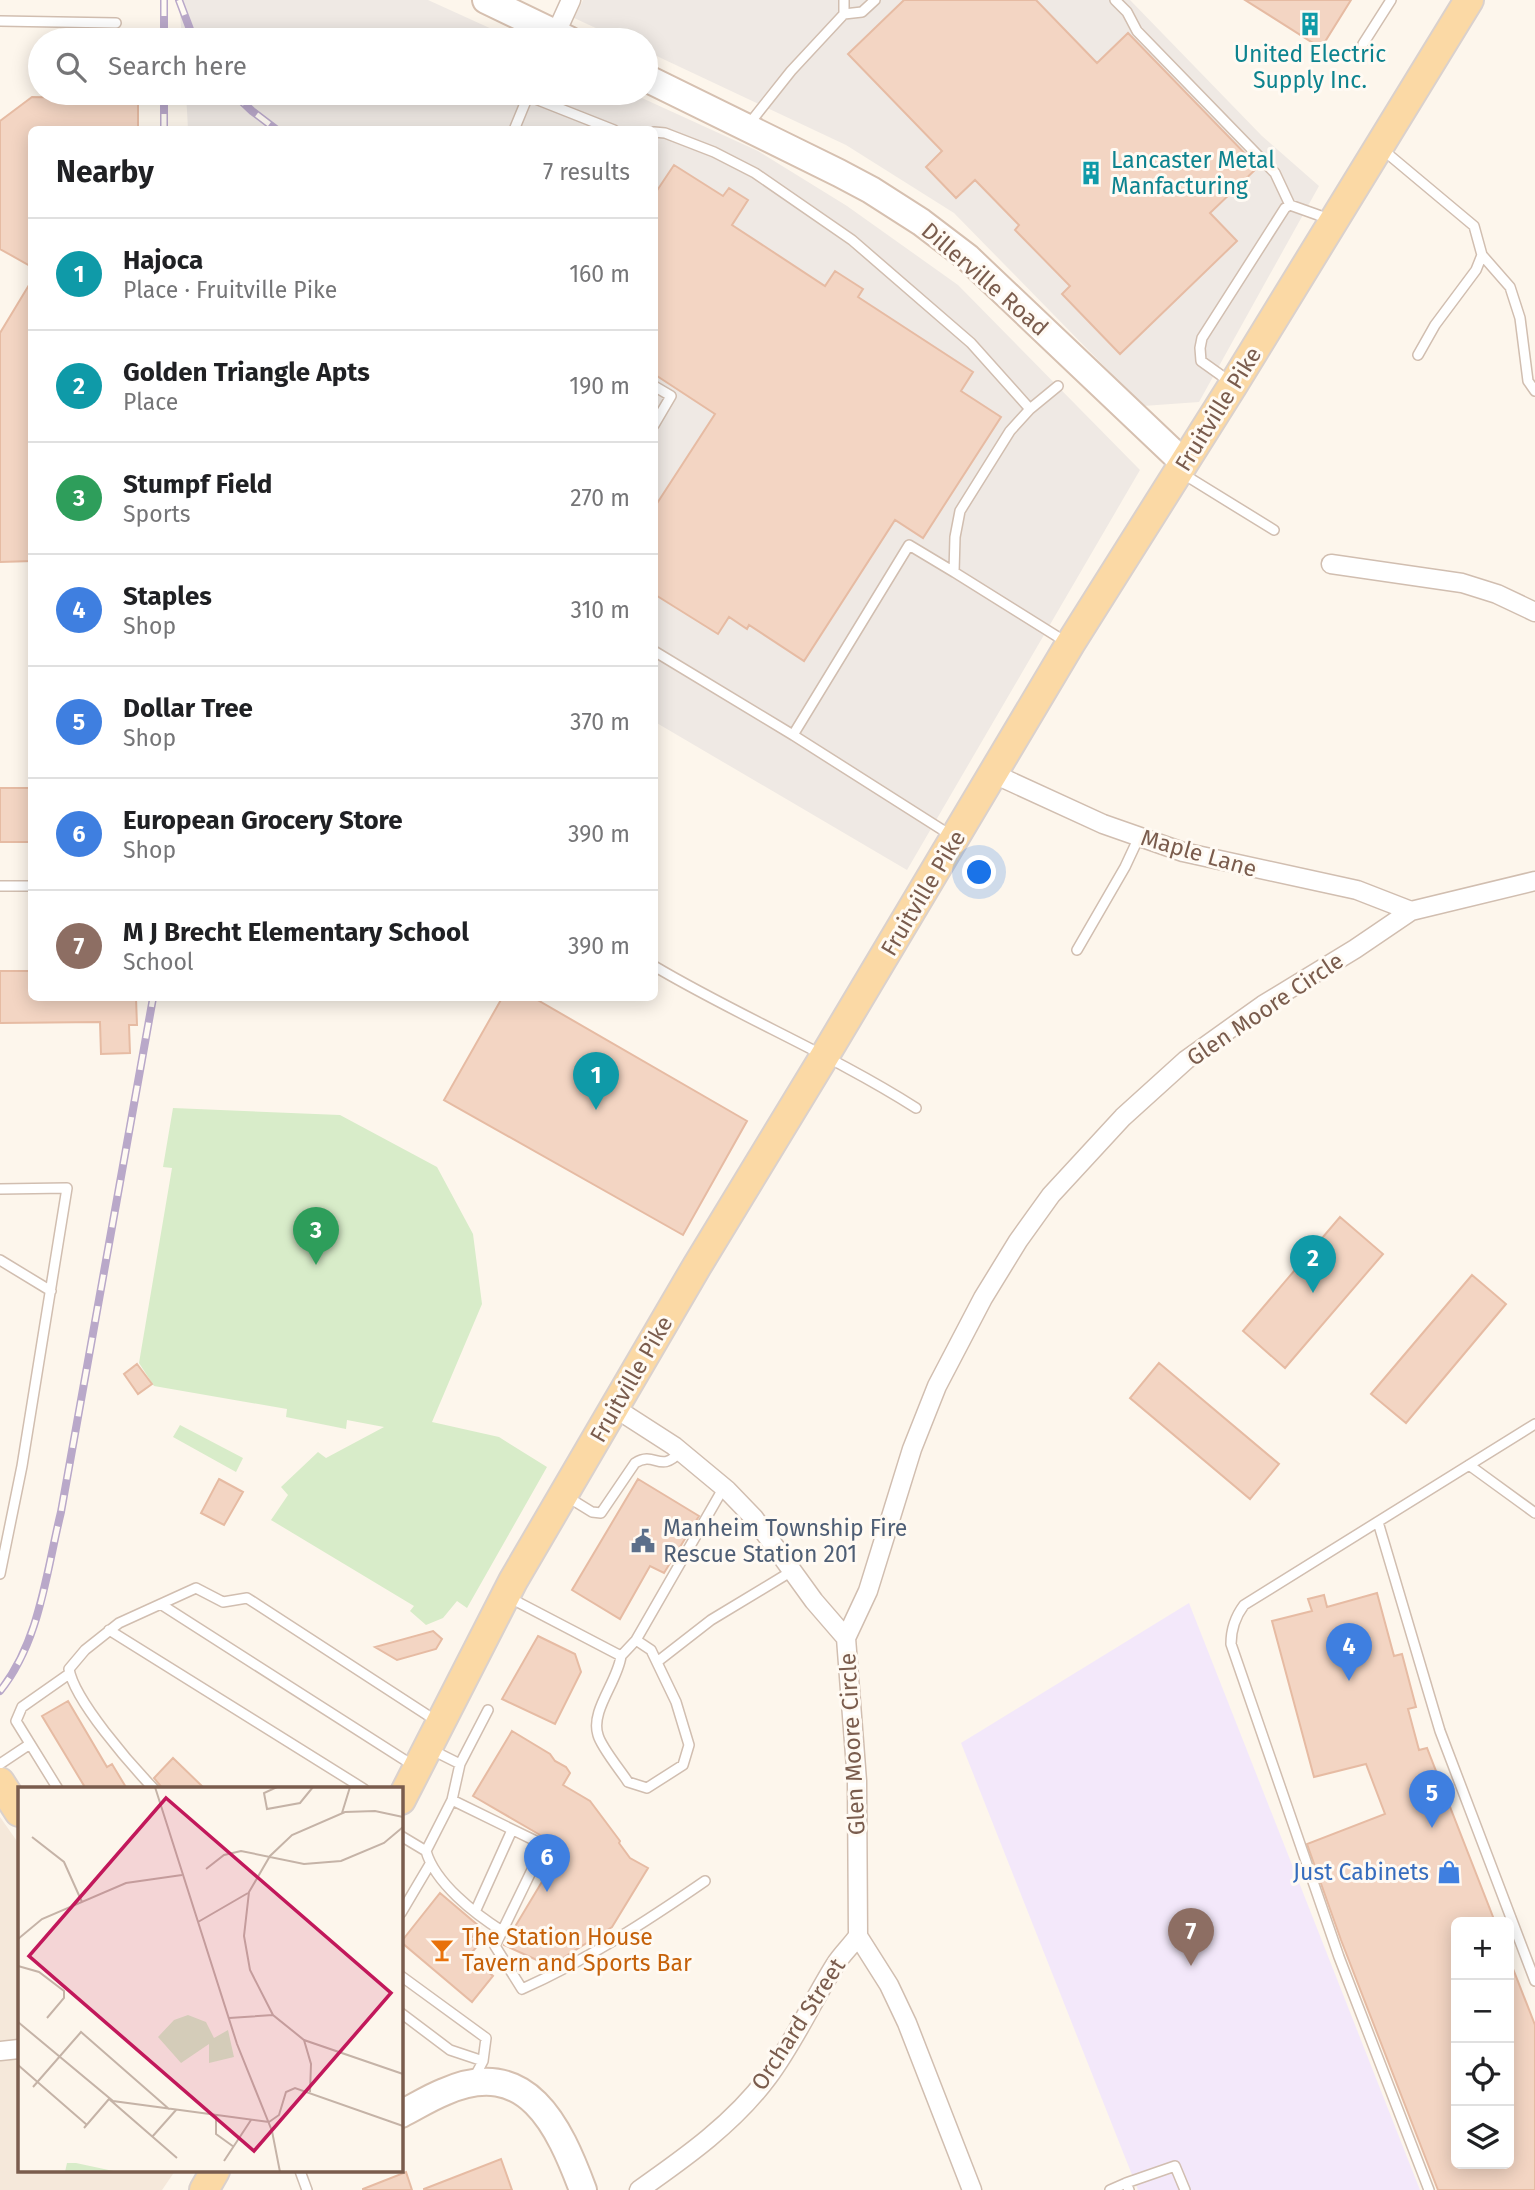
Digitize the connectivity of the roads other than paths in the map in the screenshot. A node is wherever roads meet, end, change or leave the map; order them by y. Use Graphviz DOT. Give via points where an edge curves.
graph roads {
  1 [pos="486,0"];
  2 [pos="571,0"];
  3 [pos="844,0"];
  4 [pos="875,0"];
  5 [pos="1115,0"];
  6 [pos="1391,0"];
  7 [pos="1468,0"];
  8 [pos="844,14"];
  9 [pos="0,21"];
  10 [pos="116,23"];
  11 [pos="540,28"];
  12 [pos="562,28"];
  13 [pos="1363,44"];
  14 [pos="658,84"];
  15 [pos="524,105"];
  16 [pos="555,105"];
  17 [pos="516,126"];
  18 [pos="605,126"];
  19 [pos="746,128"];
  20 [pos="658,132"];
  21 [pos="1378,146"];
  22 [pos="1290,205"];
  23 [pos="1333,220"];
  24 [pos="1482,255"];
  25 [pos="1418,355"];
  26 [pos="1233,385"];
  27 [pos="1058,386"];
  28 [pos="658,388"];
  29 [pos="1535,391"];
  30 [pos="1030,409"];
  31 [pos="658,418"];
  32 [pos="1182,467"];
  33 [pos="1274,530"];
  34 [pos="1331,564"];
  35 [pos="954,572"];
  36 [pos="1535,612"];
  37 [pos="1070,645"];
  38 [pos="658,653"];
  39 [pos="793,735"];
  40 [pos="994,774"];
  41 [pos="1139,836"];
  42 [pos="956,838"];
  43 [pos="1535,881"];
  44 [pos="0,886"];
  45 [pos="28,886"];
  46 [pos="1411,911"];
  47 [pos="1077,950"];
  48 [pos="658,968"];
  49 [pos="824,1057"];
  50 [pos="916,1108"];
  51 [pos="0,1189"];
  52 [pos="0,1260"];
  53 [pos="51,1291"];
  54 [pos="615,1408"];
  55 [pos="1535,1424"];
  56 [pos="681,1451"];
  57 [pos="1469,1465"];
  58 [pos="724,1487"];
  59 [pos="564,1495"];
  60 [pos="1535,1513"];
  61 [pos="1378,1522"];
  62 [pos="3,1545"];
  63 [pos="792,1571"];
  64 [pos="0,1574"];
  65 [pos="505,1596"];
  66 [pos="162,1605"];
  67 [pos="109,1630"];
  68 [pos="846,1639"];
  69 [pos="636,1640"];
  70 [pos="621,1656"];
  71 [pos="657,1662"];
  72 [pos="69,1674"];
  73 [pos="488,1710"];
  74 [pos="30,1744"];
  75 [pos="428,1746"];
  76 [pos="0,1764"];
  77 [pos="460,1764"];
  78 [pos="57,1787"];
  79 [pos="152,1787"];
  80 [pos="361,1787"];
  81 [pos="402,1798"];
  82 [pos="452,1800"];
  83 [pos="512,1830"];
  84 [pos="402,1837"];
  85 [pos="426,1851"];
  86 [pos="430,1864"];
  87 [pos="705,1881"];
  88 [pos="402,1911"];
  89 [pos="475,1912"];
  90 [pos="502,1931"];
  91 [pos="858,1936"];
  92 [pos="402,1977"];
  93 [pos="1535,1981"];
  94 [pos="402,2013"];
  95 [pos="18,2049"];
  96 [pos="0,2051"];
  97 [pos="483,2061"];
  98 [pos="471,2085"];
  99 [pos="402,2113"];
  100 [pos="214,2172"];
  101 [pos="300,2172"];
  102 [pos="1127,2187"];
  103 [pos="204,2190"];
  104 [pos="307,2190"];
  105 [pos="583,2190"];
  106 [pos="639,2190"];
  107 [pos="972,2190"];
  108 [pos="1110,2190"];
  109 [pos="1185,2190"];
  110 [pos="1429,2190"];
  1 -- 11 [label="main road"];
  2 -- 12 [label="street"];
  3 -- 8 [label="lane"];
  4 -- 8 [label="lane" via="863,12"];
  5 -- 22 [label="lane" via="1137,31 1275,173"];
  6 -- 13 [label="lane"];
  7 -- 21 [label="main road, Fruitville Pike"];
  8 -- 19 [label="lane"];
  9 -- 10 [label="lane"];
  14 -- 19 [label="main road, Dillerville Road"];
  15 -- 17 [label="lane"];
  16 -- 18 [label="lane"];
  19 -- 32 [label="main road, Dillerville Road" via="871,190 967,257"];
  20 -- 30 [label="lane" via="714,152 755,173 852,240 971,343"];
  21 -- 23 [label="main road, Fruitville Pike"];
  21 -- 24 [label="lane" via="1474,226"];
  22 -- 23 [label="lane"];
  22 -- 26 [label="lane" via="1202,338 1201,361"];
  23 -- 26 [label="main road, Fruitville Pike"];
  24 -- 25 [label="lane"];
  24 -- 29 [label="lane" via="1510,287 1520,318 1528,381"];
  26 -- 32 [label="main road, Fruitville Pike"];
  27 -- 30 [label="lane"];
  28 -- 31 [label="lane" via="671,396"];
  30 -- 35 [label="lane" via="1010,431 960,511"];
  32 -- 33 [label="lane"];
  32 -- 37 [label="main road, Fruitville Pike"];
  34 -- 36 [label="street" via="1462,583"];
  35 -- 37 [label="lane"];
  35 -- 39 [label="lane" via="909,545"];
  37 -- 40 [label="main road, Fruitville Pike"];
  38 -- 39 [label="lane"];
  39 -- 42 [label="lane"];
  40 -- 41 [label="street, Maple Lane"];
  40 -- 42 [label="main road, Fruitville Pike"];
  41 -- 46 [label="street, Maple Lane" via="1235,866 1357,890"];
  41 -- 47 [label="lane"];
  42 -- 49 [label="main road, Fruitville Pike"];
  43 -- 46 [label="street, Glen Moore Circle"];
  44 -- 45 [label="lane"];
  46 -- 68 [label="street, Glen Moore Circle" via="1186,1060 1123,1117 1051,1195 983,1297 942,1376 912,1449 868,1591"];
  48 -- 49 [label="lane"];
  49 -- 50 [label="lane" via="868,1077"];
  49 -- 54 [label="main road, Fruitville Pike"];
  51 -- 53 [label="lane" via="67,1188"];
  52 -- 53 [label="lane"];
  53 -- 62 [label="lane"];
  54 -- 56 [label="street"];
  54 -- 59 [label="main road, Fruitville Pike"];
  55 -- 57 [label="lane"];
  56 -- 58 [label="street"];
  56 -- 59 [label="lane" via="666,1463 644,1459 635,1463 601,1513"];
  57 -- 60 [label="lane"];
  57 -- 61 [label="lane"];
  58 -- 63 [label="street" via="754,1518"];
  58 -- 69 [label="lane"];
  59 -- 65 [label="main road, Fruitville Pike"];
  61 -- 93 [label="lane" via="1440,1731"];
  61 -- 110 [label="lane" via="1244,1605 1234,1621 1231,1644 1339,1957"];
  62 -- 64 [label="lane"];
  63 -- 68 [label="street"];
  63 -- 71 [label="lane" via="711,1620"];
  65 -- 70 [label="lane"];
  65 -- 75 [label="main road, Fruitville Pike"];
  66 -- 67 [label="lane"];
  66 -- 75 [label="lane" via="357,1730"];
  66 -- 75 [label="lane" via="196,1588 223,1602 247,1598 371,1678"];
  67 -- 72 [label="lane" via="85,1650"];
  67 -- 80 [label="lane"];
  68 -- 91 [label="street, Glen Moore Circle" via="857,1781"];
  69 -- 70 [label="lane"];
  69 -- 71 [label="lane" via="651,1650"];
  70 -- 71 [label="lane" via="619,1671 598,1714 598,1735 628,1782 647,1788 683,1765 689,1745 677,1702"];
  72 -- 74 [label="lane" via="18,1714 16,1721"];
  72 -- 79 [label="lane" via="101,1725"];
  73 -- 77 [label="lane"];
  74 -- 76 [label="lane"];
  74 -- 78 [label="lane"];
  75 -- 77 [label="lane"];
  75 -- 81 [label="main road, Fruitville Pike"];
  77 -- 82 [label="lane"];
  82 -- 83 [label="lane"];
  82 -- 85 [label="lane"];
  83 -- 89 [label="lane"];
  83 -- 90 [label="lane" via="544,1845"];
  84 -- 85 [label="lane"];
  85 -- 86 [label="lane"];
  86 -- 88 [label="lane"];
  86 -- 89 [label="lane"];
  87 -- 90 [label="lane" via="560,1972 522,1989 495,1946"];
  89 -- 90 [label="lane"];
  91 -- 106 [label="street, Orchard Street" via="836,1963 758,2089 691,2154"];
  91 -- 107 [label="street" via="889,1985"];
  92 -- 97 [label="lane" via="486,2038"];
  94 -- 97 [label="lane" via="450,2050"];
  95 -- 96 [label="street"];
  97 -- 98 [label="lane"];
  98 -- 99 [label="main road" via="444,2091"];
  98 -- 105 [label="main road" via="502,2085 533,2099 557,2129"];
  100 -- 103 [label="main road"];
  101 -- 104 [label="lane"];
  102 -- 108 [label="lane"];
  102 -- 109 [label="lane" via="1175,2166"];
}
